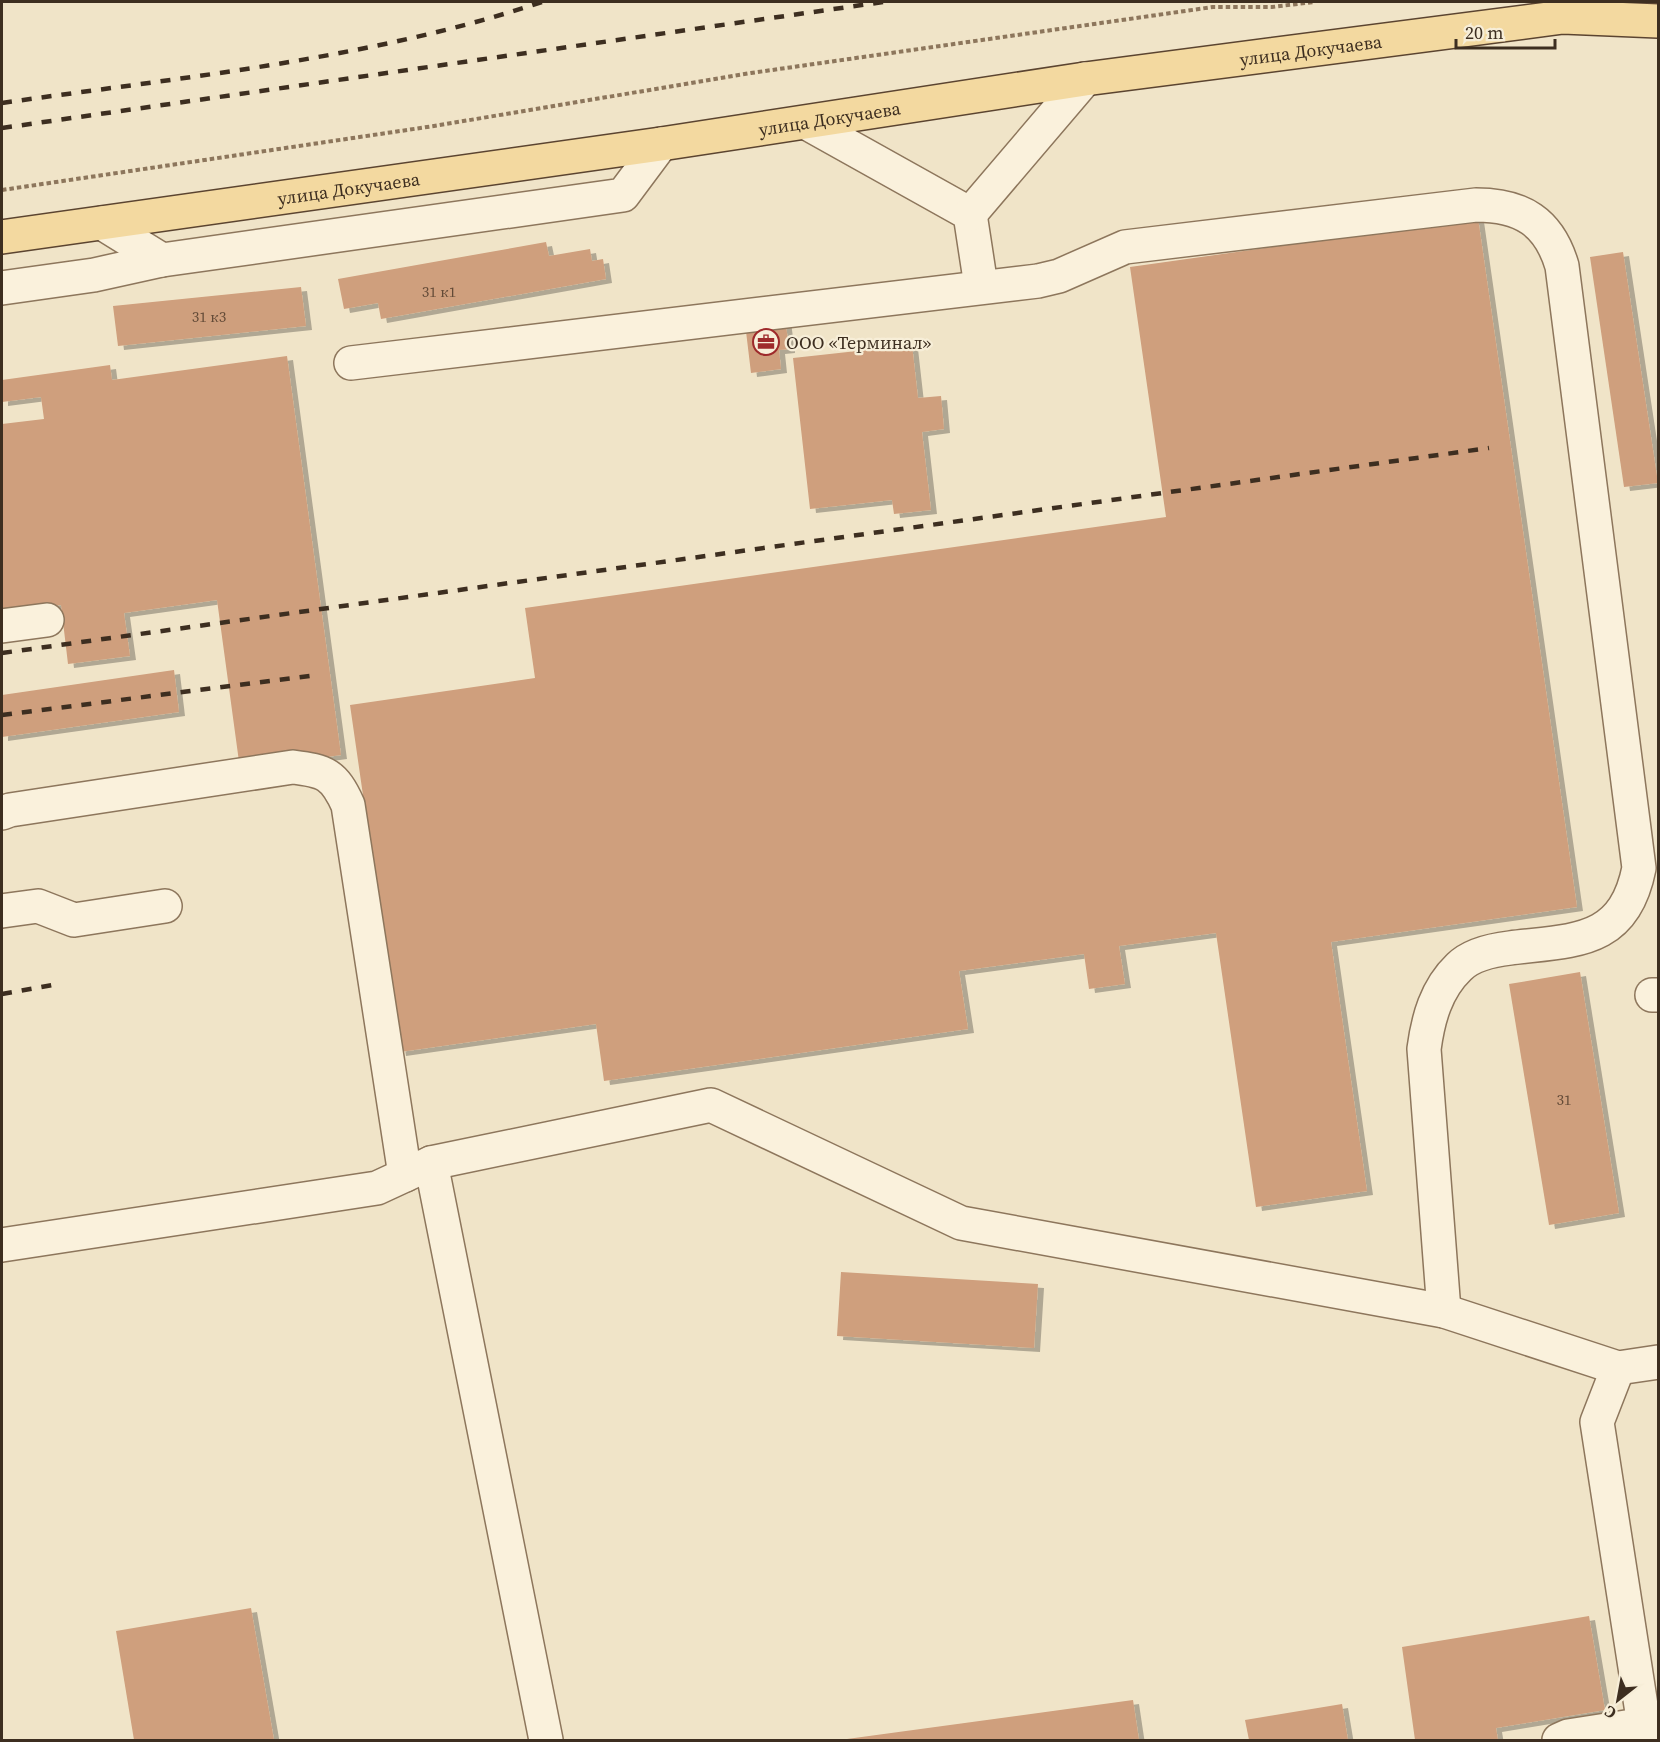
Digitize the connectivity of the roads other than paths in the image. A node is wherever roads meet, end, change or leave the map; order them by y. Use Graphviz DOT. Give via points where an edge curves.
graph roads {
  1 [pos="1659,21"];
  2 [pos="1086,79"];
  3 [pos="807,123"];
  4 [pos="662,144"];
  5 [pos="970,214"];
  6 [pos="102,223"];
  7 [pos="2,237"];
  8 [pos="162,260"];
  9 [pos="981,286"];
  10 [pos="2,288"];
  11 [pos="351,363"];
  12 [pos="47,620"];
  13 [pos="2,626"];
  14 [pos="2,813"];
  15 [pos="165,906"];
  16 [pos="2,911"];
  17 [pos="418,1169"];
  18 [pos="2,1245"];
  19 [pos="1444,1311"];
  20 [pos="1659,1362"];
  21 [pos="1618,1368"];
  22 [pos="1651,1724"];
  23 [pos="546,1740"];
  24 [pos="1559,1740"];
  1 -- 2 [label="main road, улица Докучаева" via="1563,17"];
  2 -- 3 [label="main road, улица Докучаева"];
  2 -- 5 [label="lane"];
  3 -- 4 [label="main road, улица Докучаева"];
  3 -- 5 [label="lane"];
  4 -- 6 [label="main road, улица Докучаева"];
  4 -- 8 [label="lane" via="623,195"];
  5 -- 9 [label="lane"];
  6 -- 7 [label="main road, улица Докучаева"];
  6 -- 8 [label="lane"];
  8 -- 10 [label="lane" via="94,275"];
  9 -- 11 [label="lane"];
  9 -- 19 [label="lane" via="1059,276 1125,247 1476,205 1496,205 1533,219 1556,246 1562,266 1639,868 1635,892 1607,928 1577,940 1488,951 1460,965 1442,988 1428,1018 1424,1049"];
  12 -- 13 [label="lane"];
  14 -- 17 [label="lane" via="293,767 321,771 338,784 348,805"];
  15 -- 16 [label="lane" via="74,920 38,906"];
  17 -- 18 [label="lane" via="377,1188"];
  17 -- 19 [label="lane" via="711,1105 961,1223"];
  17 -- 23 [label="lane"];
  19 -- 21 [label="lane"];
  20 -- 21 [label="lane"];
  21 -- 22 [label="lane" via="1597,1422"];
  22 -- 24 [label="lane"];
}
